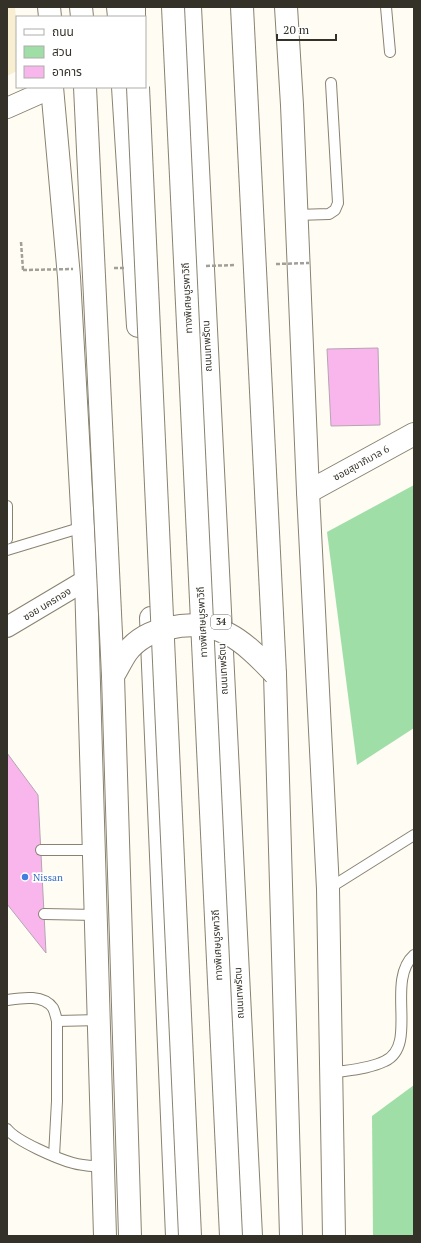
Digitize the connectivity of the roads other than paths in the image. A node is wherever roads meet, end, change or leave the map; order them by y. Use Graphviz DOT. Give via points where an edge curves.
graph roads {
  1 [pos="173,7"];
  2 [pos="190,7"];
  3 [pos="242,7"];
  4 [pos="286,7"];
  5 [pos="386,7"];
  6 [pos="390,52"];
  7 [pos="331,83"];
  8 [pos="50,88"];
  9 [pos="52,88"];
  10 [pos="85,88"];
  11 [pos="123,88"];
  12 [pos="138,88"];
  13 [pos="7,108"];
  14 [pos="296,215"];
  15 [pos="414,434"];
  16 [pos="308,492"];
  17 [pos="7,506"];
  18 [pos="83,528"];
  19 [pos="7,539"];
  20 [pos="7,550"];
  21 [pos="86,580"];
  22 [pos="7,627"];
  23 [pos="275,674"];
  24 [pos="113,676"];
  25 [pos="414,835"];
  26 [pos="41,850"];
  27 [pos="93,850"];
  28 [pos="328,889"];
  29 [pos="44,914"];
  30 [pos="96,915"];
  31 [pos="414,955"];
  32 [pos="7,1000"];
  33 [pos="100,1020"];
  34 [pos="57,1021"];
  35 [pos="331,1073"];
  36 [pos="7,1129"];
  37 [pos="54,1156"];
  38 [pos="104,1168"];
  39 [pos="106,1236"];
  40 [pos="130,1236"];
  41 [pos="176,1236"];
  42 [pos="190,1236"];
  43 [pos="231,1236"];
  44 [pos="251,1236"];
  45 [pos="291,1236"];
  46 [pos="334,1236"];
  1 -- 43 [label="main road, ทางพิเศษบูรพาวิถี, bridge"];
  2 -- 44 [label="main road, ถนนเทพรัตน / 34"];
  3 -- 23 [label="main road, bridge"];
  4 -- 14 [label="main road"];
  5 -- 6 [label="lane"];
  7 -- 14 [label="lane" via="338,203 335,210 329,214"];
  8 -- 13 [label="street"];
  9 -- 18 [label="main road" via="69,277"];
  10 -- 24 [label="main road, bridge"];
  11 -- 41 [label="main road" via="141,373"];
  12 -- 42 [label="main road, bridge"];
  14 -- 16 [label="main road"];
  15 -- 16 [label="main road, ซอยสุขาภิบาล 6"];
  16 -- 28 [label="main road"];
  17 -- 19 [label="lane"];
  18 -- 20 [label="lane"];
  18 -- 21 [label="main road"];
  21 -- 22 [label="street, ซอย นครทอง"];
  21 -- 27 [label="main road"];
  23 -- 24 [label="main road, bridge" via="253,651 231,635 214,628 180,625 159,630 141,639 127,652"];
  23 -- 45 [label="main road"];
  24 -- 40 [label="main road, bridge"];
  25 -- 28 [label="lane"];
  26 -- 27 [label="lane"];
  27 -- 30 [label="main road"];
  28 -- 35 [label="main road"];
  29 -- 30 [label="lane"];
  30 -- 33 [label="main road"];
  31 -- 35 [label="lane" via="403,971 402,1020 396,1050 386,1061 372,1066"];
  32 -- 34 [label="lane" via="27,998 46,1001 54,1009"];
  33 -- 34 [label="lane"];
  33 -- 38 [label="main road"];
  34 -- 37 [label="lane"];
  35 -- 46 [label="main road"];
  36 -- 37 [label="lane" via="11,1135"];
  37 -- 38 [label="lane" via="72,1163"];
  38 -- 39 [label="main road"];
}
